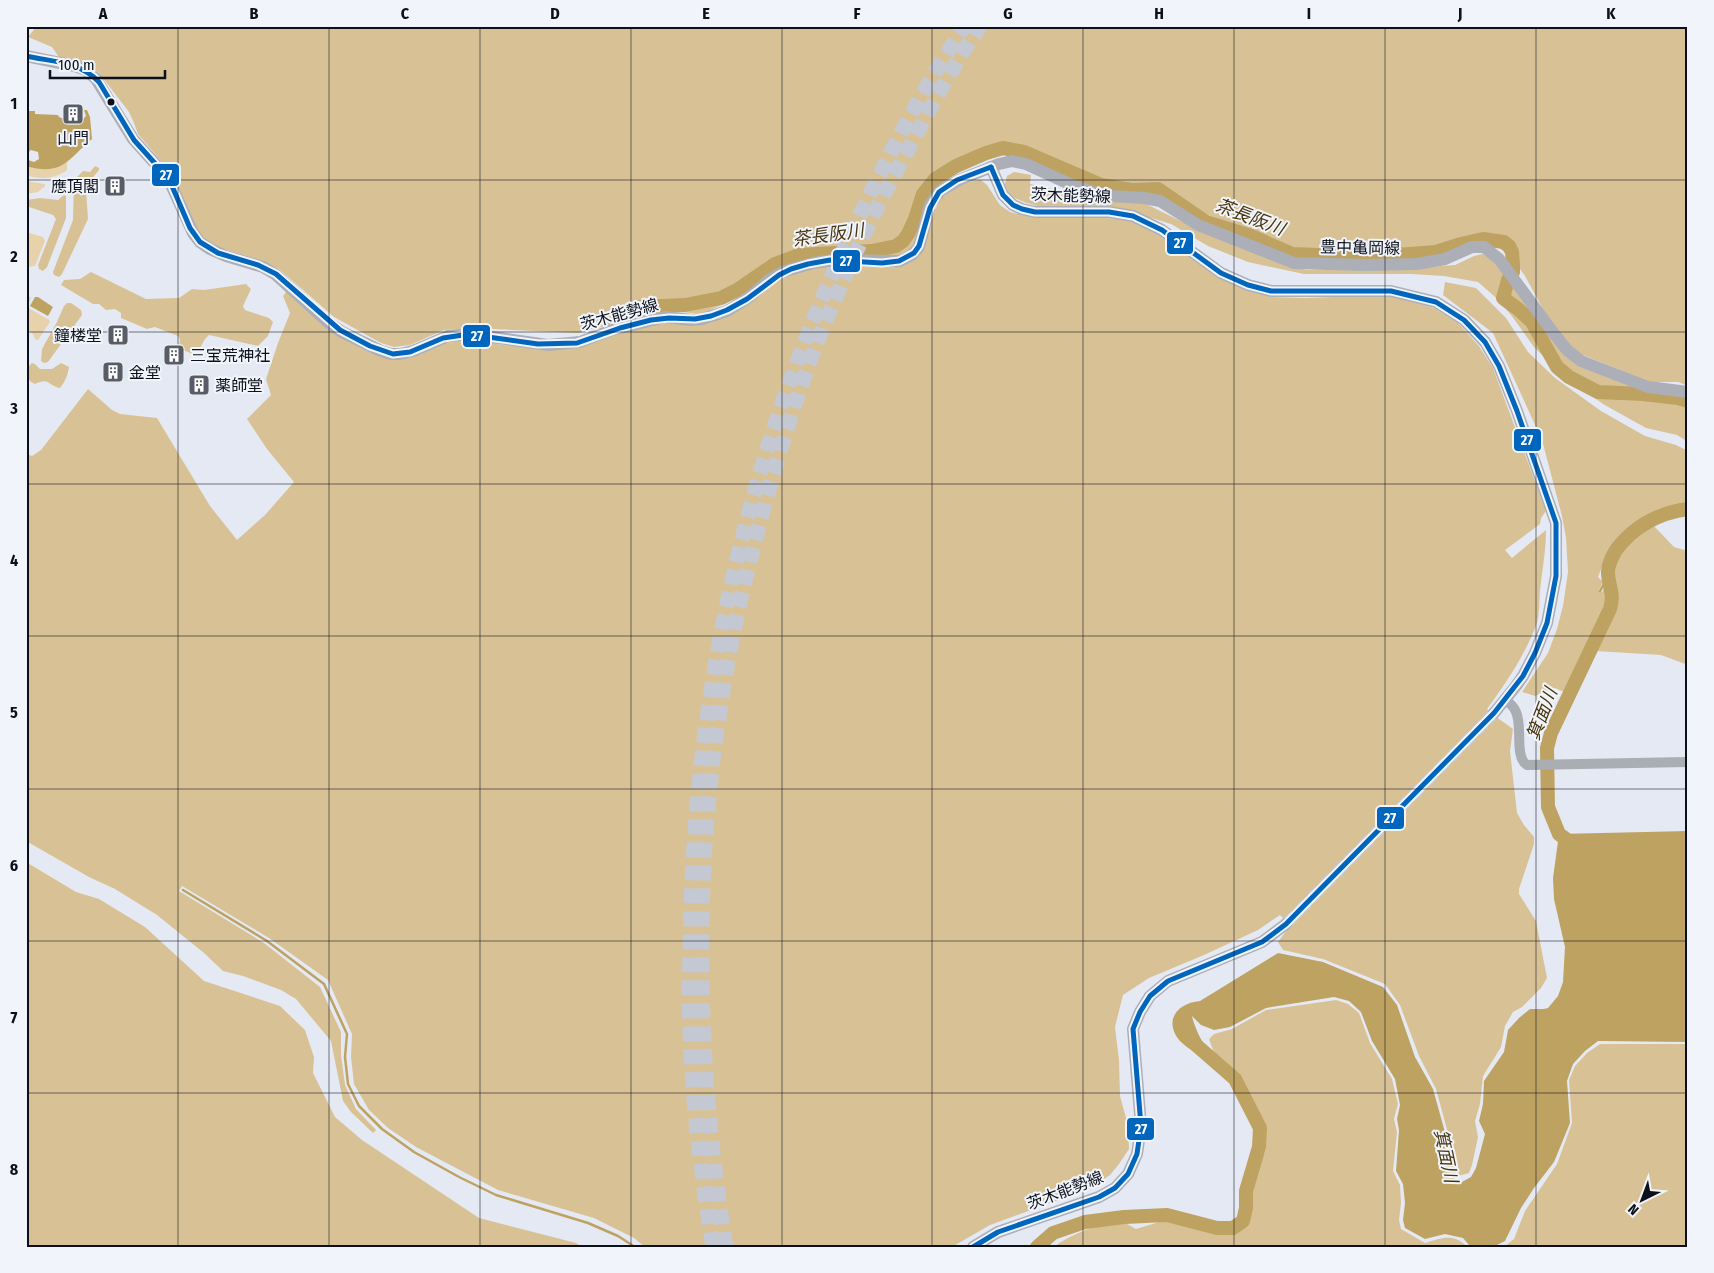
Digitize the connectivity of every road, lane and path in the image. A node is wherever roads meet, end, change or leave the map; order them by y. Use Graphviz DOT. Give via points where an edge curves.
graph roads {
  1 [pos="26,56"];
  2 [pos="991,166"];
  3 [pos="1688,392"];
  4 [pos="1507,698"];
  5 [pos="1494,713"];
  6 [pos="1688,762"];
  7 [pos="1286,924"];
  8 [pos="973,1247"];
  1 -- 2 [label="main road, 茨木能勢線" via="75,66 96,79 133,139 168,178 200,242 226,256 275,274 342,332 391,354 413,351 448,336 470,334 548,344 580,342 665,317 702,319 748,298 782,272 813,263 834,260 900,261 919,247 930,205 940,191"];
  2 -- 3 [label="main road, 豊中亀岡線" via="1018,161 1092,192 1160,201 1198,225 1294,263 1417,264 1440,261 1469,248 1486,248 1510,274 1567,350 1581,360 1648,387"];
  2 -- 4 [label="main road, 茨木能勢線" via="1004,196 1022,210 1109,212 1133,216 1162,230 1221,273 1248,285 1271,291 1391,291 1436,302 1464,320 1485,342 1499,366 1556,523 1557,564 1550,611 1535,654 1524,676"];
  4 -- 5 [label="main road, 茨木能勢線"];
  4 -- 6 [label="street" via="1518,717 1522,760 1530,765"];
  7 -- 8 [label="main road, 茨木能勢線" via="1262,942 1168,981 1150,996 1133,1029 1141,1126 1137,1154 1128,1174 1116,1188 998,1232"];
}
